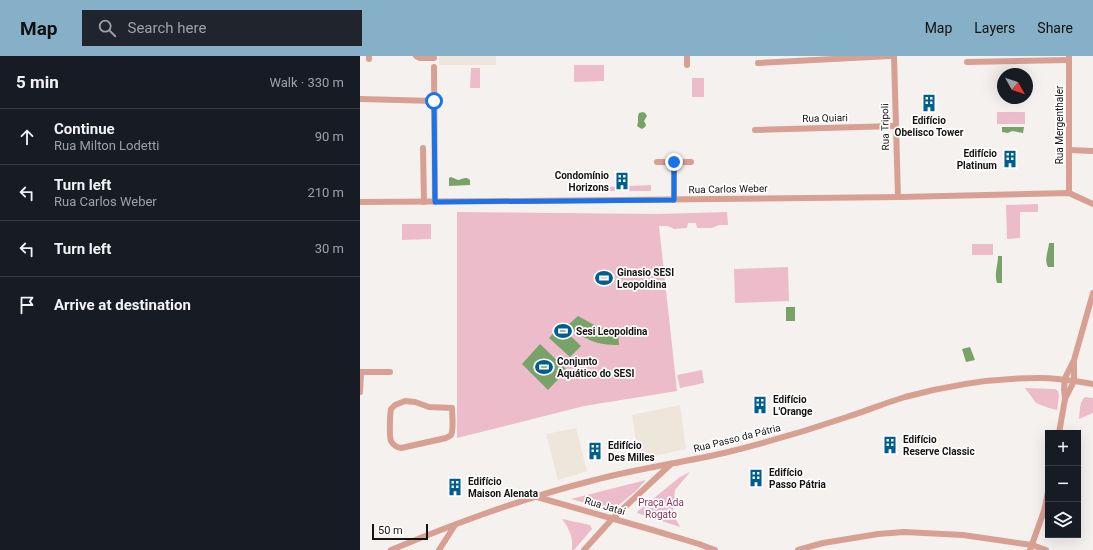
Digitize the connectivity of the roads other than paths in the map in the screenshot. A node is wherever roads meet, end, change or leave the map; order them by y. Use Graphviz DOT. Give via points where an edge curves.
graph roads {
  1 [pos="416,56"];
  2 [pos="687,56"];
  3 [pos="890,56"];
  4 [pos="894,56"];
  5 [pos="434,58"];
  6 [pos="1069,58"];
  7 [pos="758,62"];
  8 [pos="967,62"];
  9 [pos="687,65"];
  10 [pos="434,67"];
  11 [pos="360,99"];
  12 [pos="434,101"];
  13 [pos="895,126"];
  14 [pos="755,130"];
  15 [pos="423,148"];
  16 [pos="1069,150"];
  17 [pos="1093,151"];
  18 [pos="657,162"];
  19 [pos="674,162"];
  20 [pos="691,162"];
  21 [pos="1069,193"];
  22 [pos="898,197"];
  23 [pos="674,200"];
  24 [pos="360,202"];
  25 [pos="424,202"];
  26 [pos="435,202"];
  27 [pos="1093,204"];
  28 [pos="1093,293"];
  29 [pos="1074,360"];
  30 [pos="361,372"];
  31 [pos="390,372"];
  32 [pos="1064,380"];
  33 [pos="1074,381"];
  34 [pos="1093,384"];
  35 [pos="360,392"];
  36 [pos="1065,399"];
  37 [pos="415,402"];
  38 [pos="1060,430"];
  39 [pos="672,464"];
  40 [pos="535,496"];
  41 [pos="1046,502"];
  42 [pos="612,518"];
  43 [pos="455,525"];
  44 [pos="1031,548"];
  45 [pos="391,550"];
  46 [pos="439,550"];
  47 [pos="584,550"];
  48 [pos="715,550"];
  49 [pos="798,550"];
  50 [pos="1046,550"];
  1 -- 5 [label="street"];
  2 -- 9 [label="street"];
  3 -- 7 [label="street"];
  4 -- 13 [label="street, Rua Tripoli"];
  6 -- 8 [label="street"];
  6 -- 16 [label="street, Rua Mergenthaler"];
  10 -- 12 [label="street"];
  11 -- 12 [label="street"];
  12 -- 26 [label="street"];
  13 -- 14 [label="street, Rua Quiari"];
  13 -- 22 [label="street, Rua Tripoli"];
  15 -- 25 [label="street"];
  16 -- 17 [label="street"];
  16 -- 21 [label="street, Rua Mergenthaler"];
  18 -- 19 [label="street"];
  19 -- 20 [label="street"];
  19 -- 23 [label="street"];
  21 -- 22 [label="street, Rua Carlos Weber"];
  21 -- 27 [label="street, Rua Carlos Weber"];
  22 -- 23 [label="street, Rua Carlos Weber"];
  23 -- 26 [label="street, Rua Carlos Weber"];
  24 -- 25 [label="street, Rua Carlos Weber"];
  25 -- 26 [label="street, Rua Carlos Weber"];
  28 -- 29 [label="street"];
  29 -- 32 [label="street"];
  29 -- 33 [label="street"];
  30 -- 31 [label="street"];
  30 -- 35 [label="street"];
  32 -- 33 [label="street, Rua Passo da Pátria"];
  32 -- 36 [label="street"];
  32 -- 39 [label="street, Rua Passo da Pátria" via="992,380 946,387 785,436"];
  33 -- 34 [label="street, Rua Passo da Pátria"];
  33 -- 36 [label="street"];
  36 -- 38 [label="street"];
  37 -- 37 [label="street" via="405,401 391,409 390,440 396,447 446,438 452,433 452,408"];
  39 -- 40 [label="street, Rua Passo da Pátria"];
  39 -- 42 [label="street"];
  40 -- 42 [label="street, Rua Jataí"];
  40 -- 43 [label="street, Rua Passo da Pátria"];
  41 -- 44 [label="street"];
  42 -- 47 [label="street"];
  42 -- 48 [label="street, Rua Jataí"];
  43 -- 45 [label="street, Rua Passo da Pátria"];
  43 -- 46 [label="street"];
  44 -- 49 [label="street" via="963,535 904,532 823,543"];
  44 -- 50 [label="street"];
}
